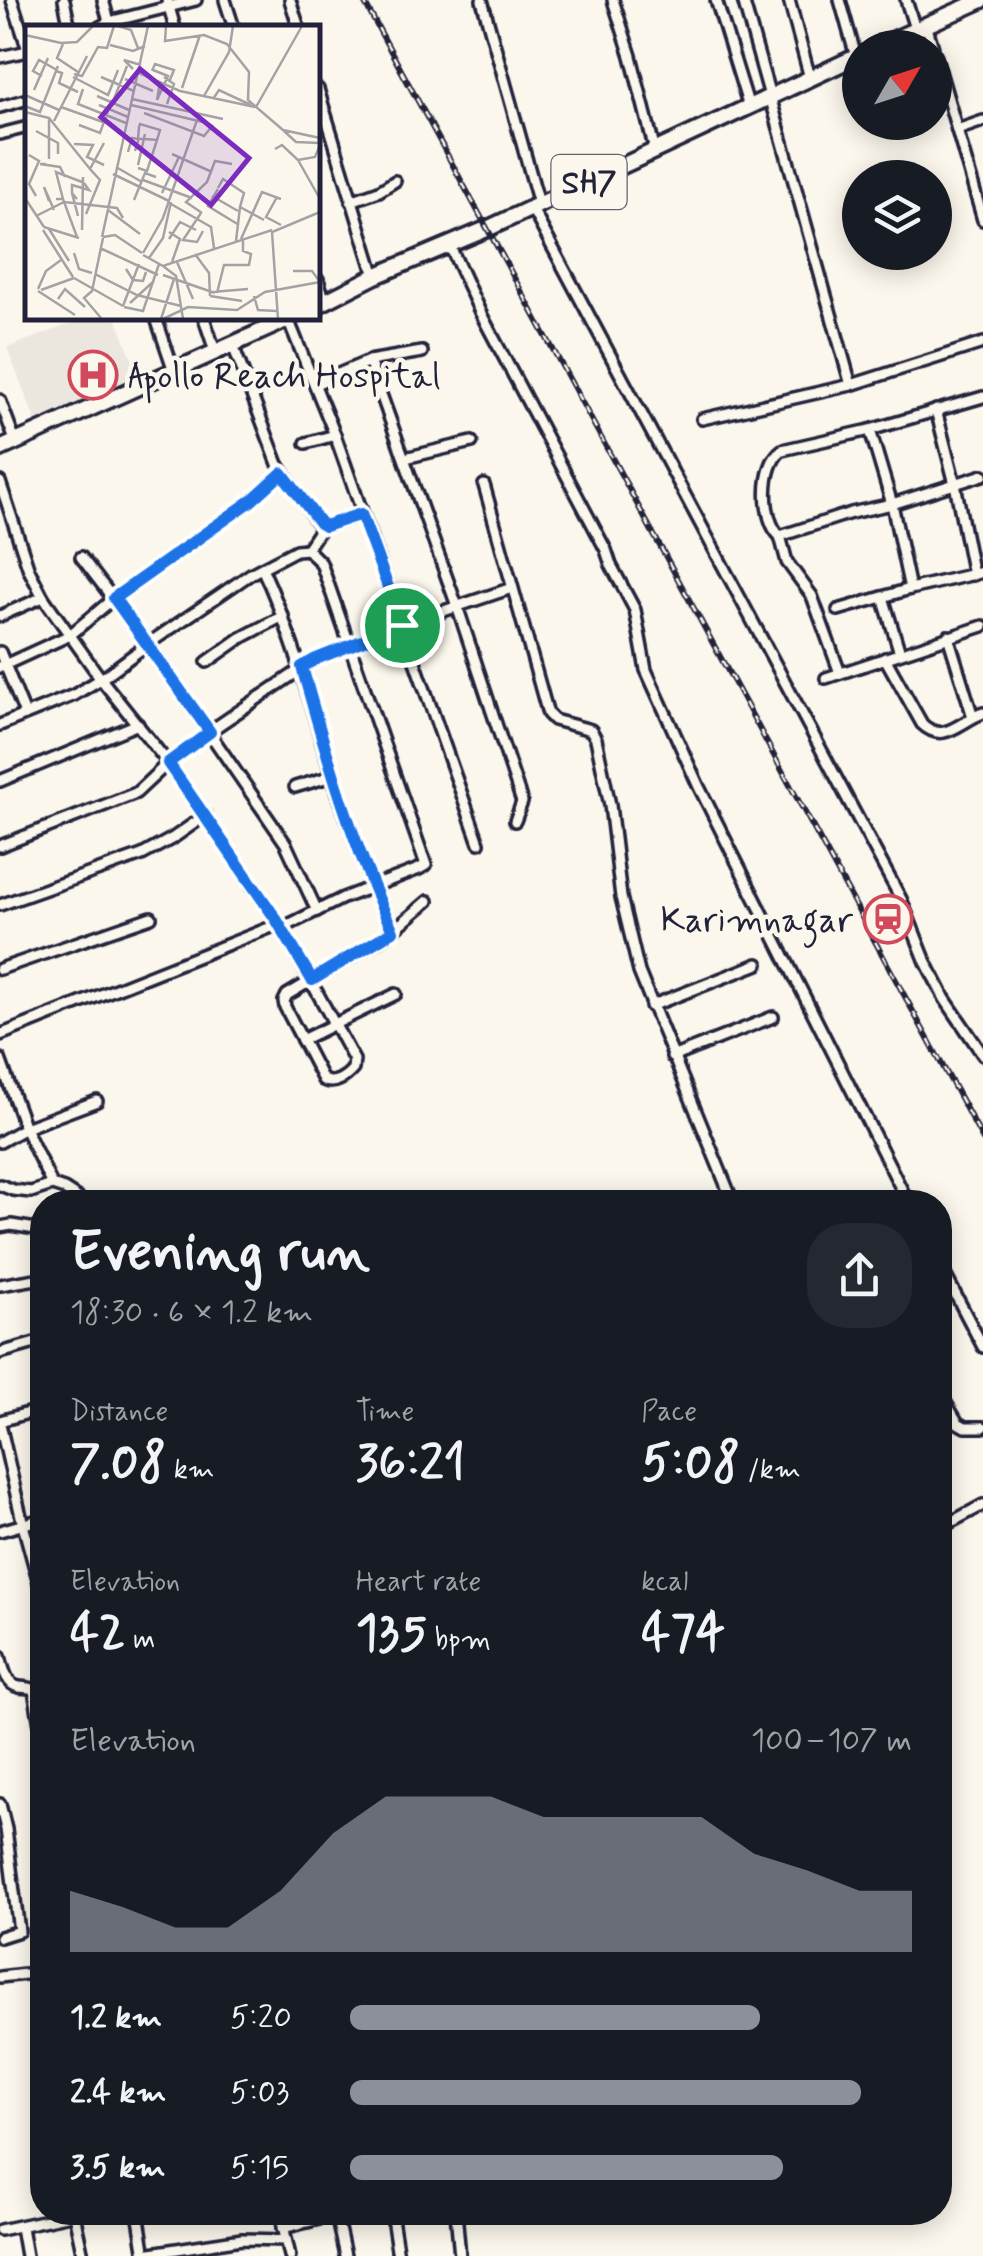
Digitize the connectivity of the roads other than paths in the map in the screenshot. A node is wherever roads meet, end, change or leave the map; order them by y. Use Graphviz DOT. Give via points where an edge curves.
graph roads {
  1 [pos="12,0"];
  2 [pos="64,0"];
  3 [pos="103,0"];
  4 [pos="196,0"];
  5 [pos="225,0"];
  6 [pos="290,0"];
  7 [pos="482,0"];
  8 [pos="613,0"];
  9 [pos="716,0"];
  10 [pos="743,0"];
  11 [pos="789,0"];
  12 [pos="840,0"];
  13 [pos="906,0"];
  14 [pos="982,0"];
  15 [pos="168,4"];
  16 [pos="960,4"];
  17 [pos="69,25"];
  18 [pos="110,25"];
  19 [pos="233,25"];
  20 [pos="298,25"];
  21 [pos="921,27"];
  22 [pos="850,30"];
  23 [pos="914,30"];
  24 [pos="923,30"];
  25 [pos="25,41"];
  26 [pos="25,51"];
  27 [pos="0,57"];
  28 [pos="842,63"];
  29 [pos="810,78"];
  30 [pos="320,96"];
  31 [pos="771,96"];
  32 [pos="25,100"];
  33 [pos="0,107"];
  34 [pos="749,107"];
  35 [pos="952,113"];
  36 [pos="983,122"];
  37 [pos="25,127"];
  38 [pos="957,130"];
  39 [pos="0,134"];
  40 [pos="656,152"];
  41 [pos="983,165"];
  42 [pos="969,170"];
  43 [pos="395,180"];
  44 [pos="351,201"];
  45 [pos="535,206"];
  46 [pos="982,215"];
  47 [pos="449,244"];
  48 [pos="375,276"];
  49 [pos="321,303"];
  50 [pos="157,320"];
  51 [pos="205,320"];
  52 [pos="291,320"];
  53 [pos="262,324"];
  54 [pos="983,343"];
  55 [pos="232,344"];
  56 [pos="214,351"];
  57 [pos="422,352"];
  58 [pos="368,361"];
  59 [pos="174,371"];
  60 [pos="315,384"];
  61 [pos="851,385"];
  62 [pos="983,397"];
  63 [pos="0,400"];
  64 [pos="936,410"];
  65 [pos="702,419"];
  66 [pos="870,430"];
  67 [pos="334,435"];
  68 [pos="472,442"];
  69 [pos="16,443"];
  70 [pos="306,444"];
  71 [pos="0,450"];
  72 [pos="405,458"];
  73 [pos="282,473"];
  74 [pos="983,476"];
  75 [pos="0,482"];
  76 [pos="954,484"];
  77 [pos="484,485"];
  78 [pos="892,504"];
  79 [pos="361,514"];
  80 [pos="325,526"];
  81 [pos="780,536"];
  82 [pos="308,549"];
  83 [pos="82,558"];
  84 [pos="262,568"];
  85 [pos="978,574"];
  86 [pos="512,588"];
  87 [pos="910,589"];
  88 [pos="883,597"];
  89 [pos="43,598"];
  90 [pos="114,598"];
  91 [pos="457,606"];
  92 [pos="838,610"];
  93 [pos="0,616"];
  94 [pos="282,616"];
  95 [pos="402,625"];
  96 [pos="983,626"];
  97 [pos="70,635"];
  98 [pos="948,636"];
  99 [pos="148,644"];
  100 [pos="350,645"];
  101 [pos="0,652"];
  102 [pos="900,653"];
  103 [pos="885,658"];
  104 [pos="207,662"];
  105 [pos="2,666"];
  106 [pos="302,667"];
  107 [pos="840,673"];
  108 [pos="826,678"];
  109 [pos="101,679"];
  110 [pos="24,714"];
  111 [pos="978,715"];
  112 [pos="138,724"];
  113 [pos="0,725"];
  114 [pos="210,732"];
  115 [pos="168,763"];
  116 [pos="332,776"];
  117 [pos="0,781"];
  118 [pos="295,787"];
  119 [pos="206,815"];
  120 [pos="515,821"];
  121 [pos="479,843"];
  122 [pos="0,846"];
  123 [pos="372,887"];
  124 [pos="428,902"];
  125 [pos="0,905"];
  126 [pos="317,911"];
  127 [pos="151,917"];
  128 [pos="281,926"];
  129 [pos="393,931"];
  130 [pos="758,964"];
  131 [pos="0,968"];
  132 [pos="312,980"];
  133 [pos="396,994"];
  134 [pos="651,1006"];
  135 [pos="773,1017"];
  136 [pos="335,1024"];
  137 [pos="0,1035"];
  138 [pos="302,1040"];
  139 [pos="672,1056"];
  140 [pos="983,1056"];
  141 [pos="0,1059"];
  142 [pos="97,1101"];
  143 [pos="25,1128"];
  144 [pos="0,1142"];
  145 [pos="52,1184"];
  146 [pos="0,1185"];
  147 [pos="36,1190"];
  148 [pos="67,1190"];
  149 [pos="728,1190"];
  150 [pos="902,1190"];
  151 [pos="30,1192"];
  152 [pos="0,1227"];
  153 [pos="30,1228"];
  154 [pos="30,1280"];
  155 [pos="0,1285"];
  156 [pos="952,1288"];
  157 [pos="30,1344"];
  158 [pos="983,1347"];
  159 [pos="0,1353"];
  160 [pos="30,1413"];
  161 [pos="952,1413"];
  162 [pos="0,1422"];
  163 [pos="983,1428"];
  164 [pos="983,1505"];
  165 [pos="952,1522"];
  166 [pos="30,1523"];
  167 [pos="23,1525"];
  168 [pos="0,1531"];
  169 [pos="30,1550"];
  170 [pos="0,1656"];
  171 [pos="30,1687"];
  172 [pos="0,1804"];
  173 [pos="0,1936"];
  174 [pos="30,1973"];
  175 [pos="0,1977"];
  176 [pos="30,2225"];
  177 [pos="80,2225"];
  178 [pos="140,2225"];
  179 [pos="282,2225"];
  180 [pos="310,2225"];
  181 [pos="343,2225"];
  182 [pos="394,2225"];
  183 [pos="457,2225"];
  184 [pos="21,2227"];
  185 [pos="0,2230"];
  186 [pos="284,2234"];
  187 [pos="145,2255"];
  188 [pos="26,2256"];
  189 [pos="83,2256"];
  190 [pos="290,2256"];
  191 [pos="344,2256"];
  192 [pos="398,2256"];
  193 [pos="460,2256"];
  1 -- 25 [label="street"];
  2 -- 17 [label="street"];
  3 -- 18 [label="street"];
  4 -- 15 [label="street"];
  5 -- 19 [label="street"];
  6 -- 20 [label="street"];
  7 -- 45 [label="street"];
  8 -- 40 [label="street"];
  9 -- 34 [label="street"];
  10 -- 31 [label="street"];
  11 -- 29 [label="street"];
  12 -- 22 [label="street"];
  13 -- 21 [label="street"];
  14 -- 16 [label="main road"];
  15 -- 18 [label="street"];
  16 -- 21 [label="main road"];
  21 -- 23 [label="main road"];
  21 -- 24 [label="street"];
  26 -- 27 [label="street"];
  28 -- 29 [label="main road, SH7"];
  29 -- 31 [label="main road, SH7"];
  30 -- 44 [label="street"];
  31 -- 34 [label="main road, SH7"];
  31 -- 61 [label="street"];
  32 -- 33 [label="street"];
  34 -- 40 [label="main road, SH7"];
  35 -- 38 [label="street"];
  36 -- 38 [label="street"];
  37 -- 39 [label="street"];
  38 -- 42 [label="street"];
  40 -- 45 [label="main road, SH7"];
  41 -- 42 [label="street"];
  42 -- 46 [label="street"];
  43 -- 44 [label="street"];
  44 -- 48 [label="street"];
  45 -- 47 [label="main road, SH7"];
  45 -- 140 [label="street" via="901,899 945,1000"];
  47 -- 48 [label="main road, SH7"];
  47 -- 150 [label="street" via="635,610 646,670"];
  48 -- 49 [label="main road, SH7"];
  50 -- 59 [label="street"];
  51 -- 56 [label="street"];
  52 -- 60 [label="street"];
  53 -- 55 [label="main road"];
  54 -- 61 [label="street"];
  55 -- 56 [label="main road"];
  55 -- 73 [label="street"];
  56 -- 59 [label="main road"];
  57 -- 58 [label="street"];
  58 -- 60 [label="street"];
  58 -- 72 [label="street"];
  59 -- 69 [label="main road"];
  60 -- 67 [label="street"];
  61 -- 65 [label="street"];
  62 -- 64 [label="street"];
  63 -- 69 [label="street"];
  64 -- 66 [label="street"];
  64 -- 76 [label="street"];
  66 -- 78 [label="street"];
  66 -- 81 [label="street" via="774,456 765,486"];
  67 -- 70 [label="street"];
  67 -- 79 [label="street"];
  68 -- 72 [label="street"];
  69 -- 71 [label="main road"];
  72 -- 91 [label="street"];
  73 -- 80 [label="street"];
  73 -- 90 [label="street"];
  74 -- 76 [label="street"];
  75 -- 89 [label="street"];
  76 -- 78 [label="street"];
  76 -- 85 [label="street"];
  77 -- 86 [label="street"];
  78 -- 81 [label="street"];
  78 -- 87 [label="street"];
  79 -- 80 [label="street"];
  79 -- 95 [label="street"];
  80 -- 82 [label="street"];
  81 -- 107 [label="street" via="787,562 812,596"];
  82 -- 84 [label="street"];
  82 -- 100 [label="street" via="321,563"];
  83 -- 90 [label="street"];
  84 -- 94 [label="street"];
  84 -- 99 [label="street"];
  85 -- 87 [label="street"];
  86 -- 91 [label="street"];
  86 -- 134 [label="street" via="548,714 591,730 596,739 621,897"];
  87 -- 88 [label="street"];
  88 -- 92 [label="street"];
  88 -- 102 [label="street"];
  89 -- 93 [label="street"];
  89 -- 97 [label="street"];
  90 -- 97 [label="street"];
  90 -- 99 [label="street"];
  91 -- 95 [label="street"];
  91 -- 120 [label="street" via="522,802"];
  94 -- 104 [label="street"];
  94 -- 106 [label="street"];
  95 -- 100 [label="street"];
  95 -- 121 [label="street"];
  96 -- 98 [label="street"];
  97 -- 105 [label="street"];
  97 -- 109 [label="street"];
  98 -- 102 [label="street"];
  98 -- 111 [label="street"];
  99 -- 109 [label="street"];
  99 -- 114 [label="street"];
  100 -- 106 [label="street"];
  100 -- 123 [label="street" via="426,861"];
  101 -- 105 [label="street"];
  102 -- 103 [label="street"];
  103 -- 107 [label="street"];
  103 -- 111 [label="street" via="928,730 945,734"];
  105 -- 110 [label="street"];
  106 -- 114 [label="street"];
  106 -- 116 [label="street"];
  107 -- 108 [label="street"];
  109 -- 110 [label="street"];
  109 -- 112 [label="street"];
  110 -- 113 [label="street"];
  112 -- 115 [label="street"];
  112 -- 117 [label="street"];
  114 -- 115 [label="street"];
  114 -- 126 [label="street" via="286,844"];
  115 -- 119 [label="street"];
  115 -- 122 [label="street" via="125,799"];
  116 -- 118 [label="street"];
  116 -- 123 [label="street"];
  119 -- 125 [label="street" via="142,856"];
  119 -- 128 [label="street"];
  123 -- 126 [label="street"];
  123 -- 129 [label="street"];
  124 -- 129 [label="street"];
  126 -- 128 [label="street"];
  127 -- 131 [label="street"];
  128 -- 132 [label="street"];
  128 -- 137 [label="street"];
  129 -- 132 [label="street"];
  130 -- 134 [label="street"];
  132 -- 136 [label="street"];
  132 -- 138 [label="street" via="284,1001"];
  133 -- 136 [label="street"];
  134 -- 139 [label="street"];
  135 -- 139 [label="street"];
  136 -- 138 [label="street"];
  136 -- 138 [label="street" via="354,1065 335,1082 324,1080"];
  139 -- 149 [label="street"];
  141 -- 143 [label="street"];
  142 -- 143 [label="street"];
  143 -- 144 [label="street"];
  143 -- 145 [label="street"];
  145 -- 147 [label="street"];
  145 -- 148 [label="street"];
  146 -- 151 [label="street"];
  152 -- 153 [label="street"];
  154 -- 155 [label="street"];
  156 -- 158 [label="street"];
  157 -- 159 [label="street"];
  160 -- 162 [label="street"];
  161 -- 163 [label="street" via="964,1428"];
  162 -- 167 [label="street"];
  164 -- 165 [label="street"];
  166 -- 167 [label="street"];
  167 -- 168 [label="street"];
  167 -- 169 [label="street"];
  170 -- 171 [label="street" via="10,1684"];
  172 -- 173 [label="street" via="20,1931"];
  174 -- 175 [label="street"];
  176 -- 184 [label="street"];
  177 -- 189 [label="street"];
  178 -- 187 [label="street"];
  179 -- 186 [label="street"];
  180 -- 186 [label="street"];
  181 -- 191 [label="street"];
  182 -- 192 [label="street"];
  183 -- 193 [label="street"];
  184 -- 185 [label="street"];
  184 -- 188 [label="street"];
  186 -- 187 [label="street"];
  186 -- 190 [label="street"];
}
